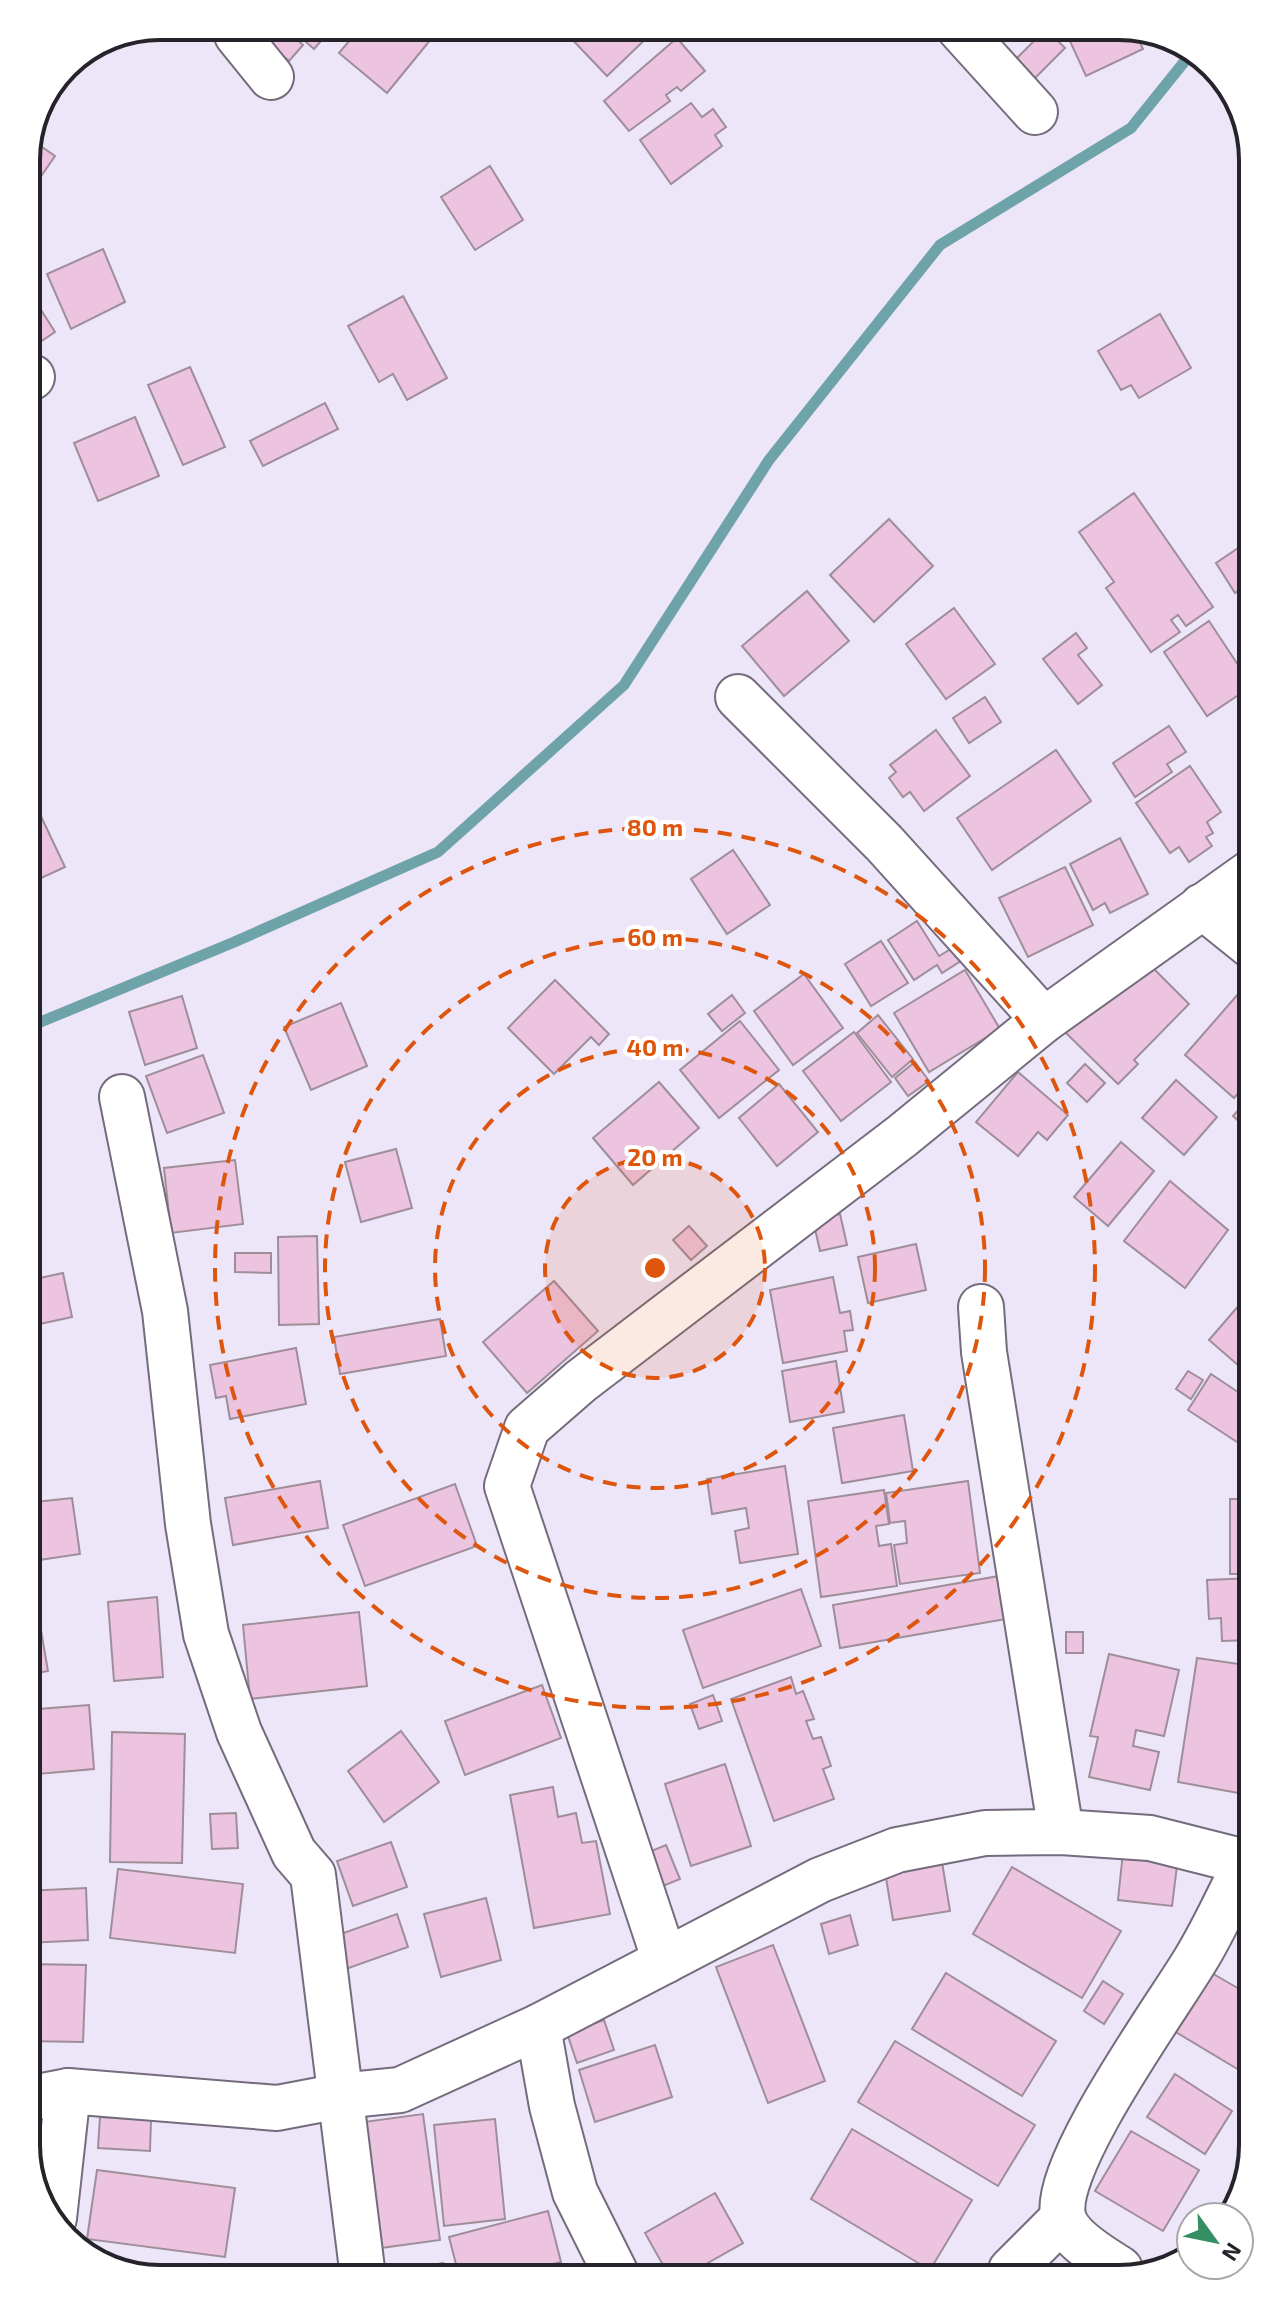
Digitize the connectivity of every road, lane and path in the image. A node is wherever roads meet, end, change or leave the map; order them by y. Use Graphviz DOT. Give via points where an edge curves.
graph roads {
  1 [pos="241,40"];
  2 [pos="970,40"];
  3 [pos="271,77"];
  4 [pos="1035,112"];
  5 [pos="738,697"];
  6 [pos="1239,881"];
  7 [pos="1202,906"];
  8 [pos="1239,936"];
  9 [pos="1044,1020"];
  10 [pos="122,1097"];
  11 [pos="981,1307"];
  12 [pos="1061,1832"];
  13 [pos="1239,1859"];
  14 [pos="1239,1882"];
  15 [pos="665,1961"];
  16 [pos="538,2027"];
  17 [pos="47,2095"];
  18 [pos="340,2096"];
  19 [pos="53,2200"];
  20 [pos="1063,2218"];
  21 [pos="361,2265"];
  22 [pos="612,2265"];
  23 [pos="1016,2265"];
  24 [pos="1114,2265"];
  1 -- 3 [label="street"];
  2 -- 4 [label="street"];
  5 -- 9 [label="street" via="884,843"];
  6 -- 7 [label="street"];
  7 -- 8 [label="street"];
  7 -- 9 [label="street"];
  9 -- 15 [label="street" via="527,1428 507,1486"];
  10 -- 18 [label="street" via="165,1311 188,1524 206,1634 239,1732 294,1853 313,1875"];
  11 -- 12 [label="street"];
  12 -- 13 [label="street" via="1150,1838"];
  12 -- 15 [label="street" via="985,1833 897,1850 820,1880"];
  14 -- 20 [label="street" via="1084,2141 1063,2192"];
  15 -- 16 [label="street"];
  16 -- 18 [label="street" via="400,2090"];
  16 -- 22 [label="street" via="575,2192"];
  17 -- 18 [label="street" via="277,2108"];
  17 -- 19 [label="street"];
  18 -- 21 [label="street"];
  20 -- 23 [label="street"];
  20 -- 24 [label="street" via="1077,2238"];
}
